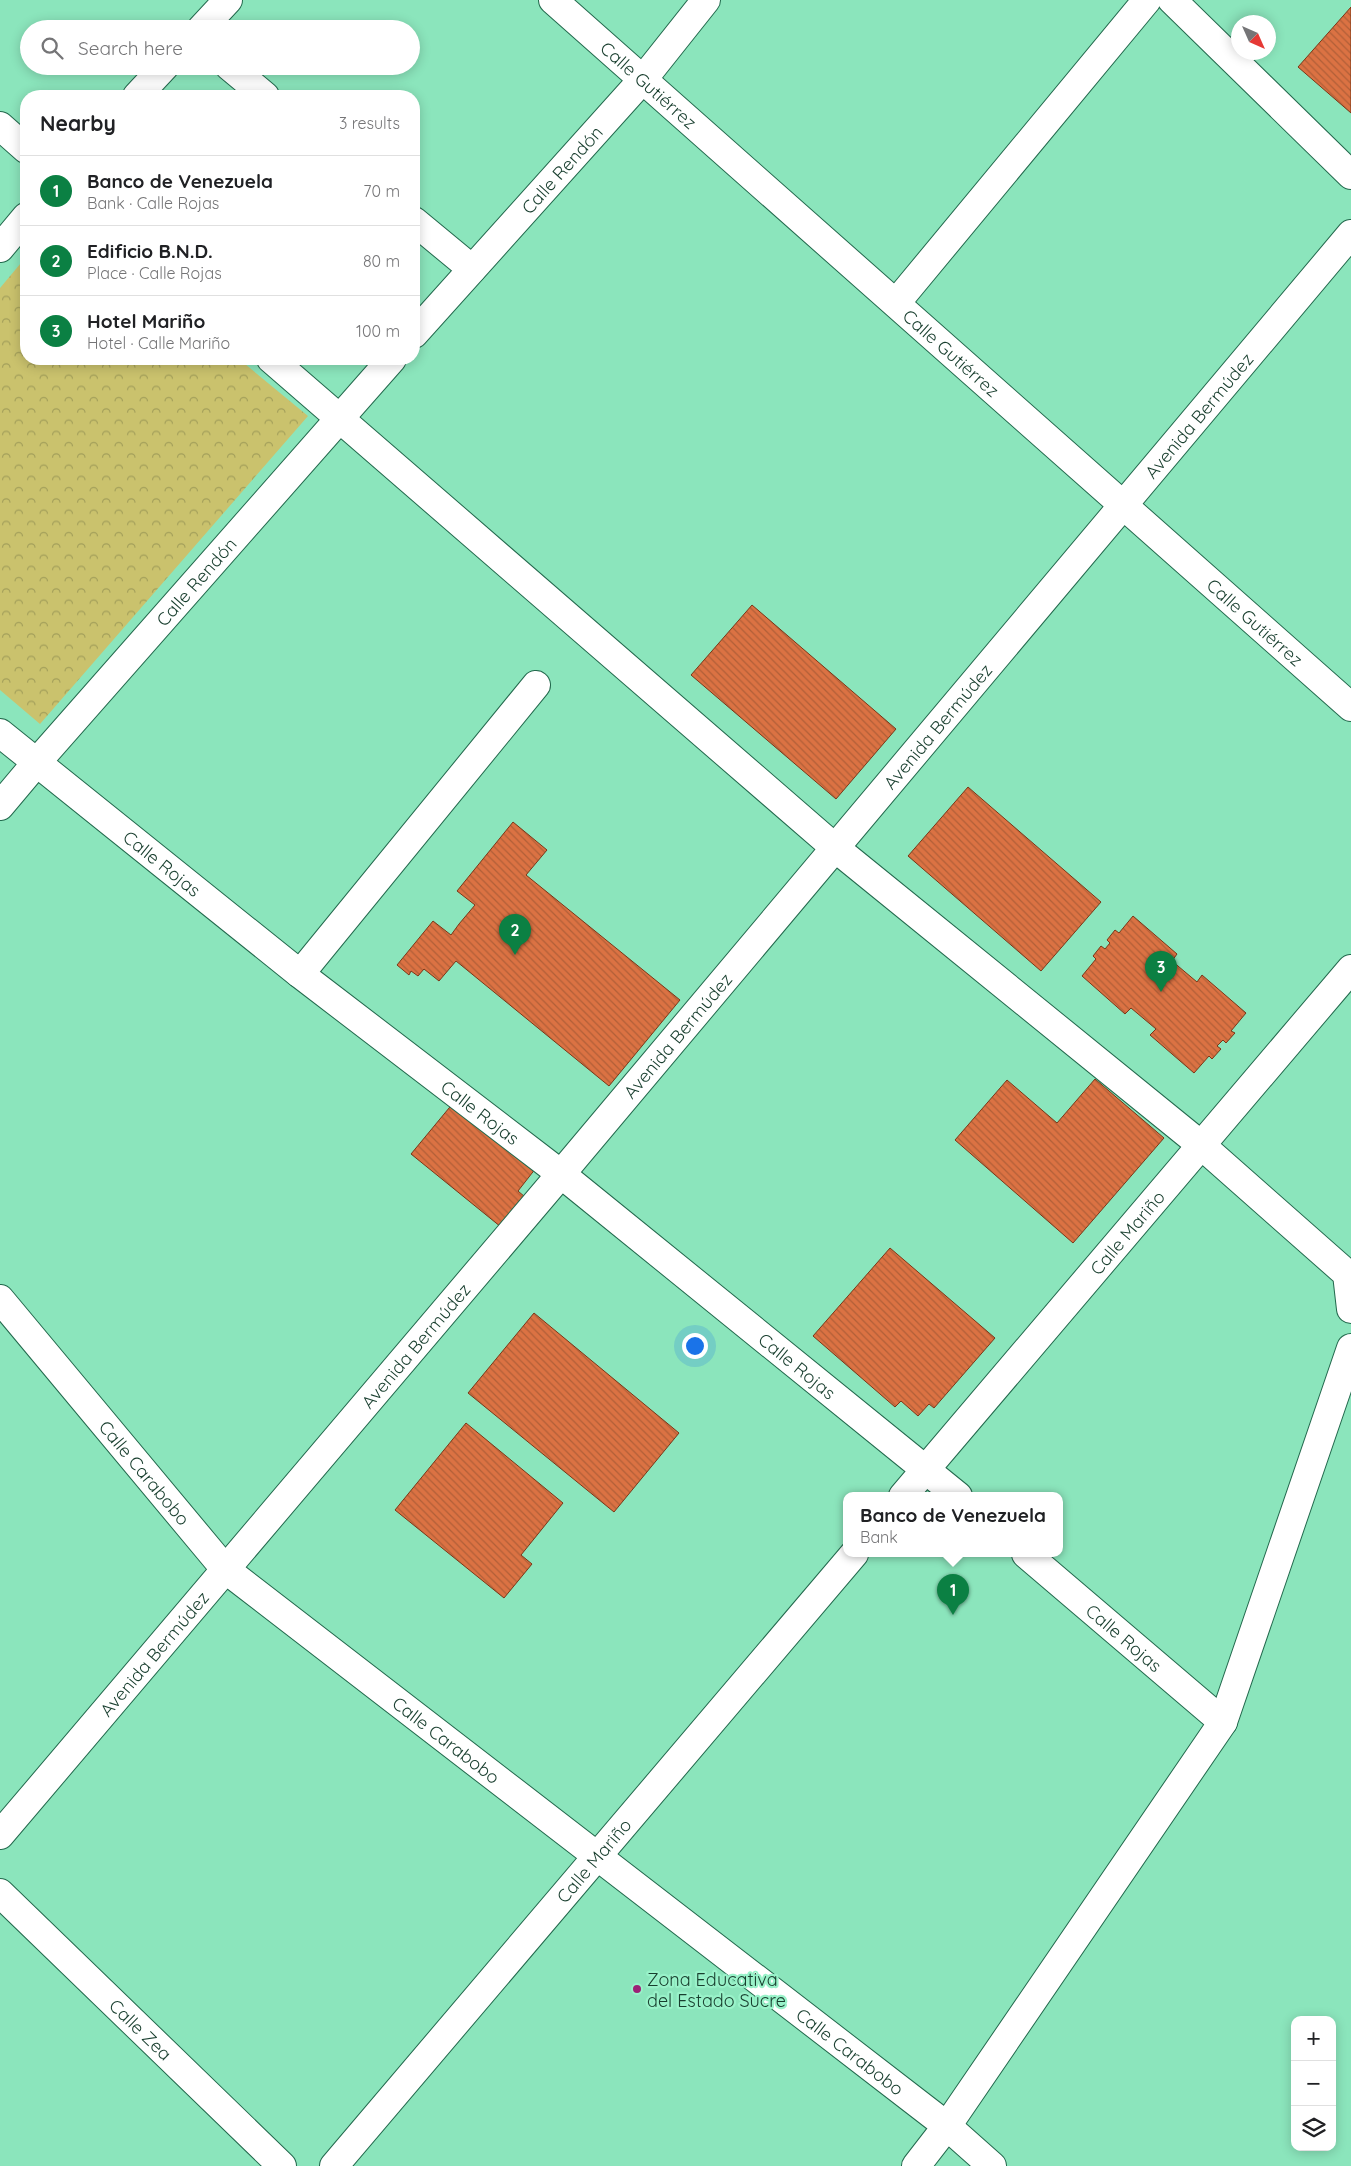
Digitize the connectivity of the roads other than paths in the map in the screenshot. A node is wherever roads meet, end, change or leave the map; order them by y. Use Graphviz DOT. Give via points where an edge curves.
graph roads {
  1 [pos="228,0"];
  2 [pos="553,0"];
  3 [pos="706,0"];
  4 [pos="1147,0"];
  5 [pos="1172,0"];
  6 [pos="209,20"];
  7 [pos="157,75"];
  8 [pos="240,75"];
  9 [pos="644,78"];
  10 [pos="143,90"];
  11 [pos="258,90"];
  12 [pos="0,126"];
  13 [pos="20,144"];
  14 [pos="1351,175"];
  15 [pos="20,224"];
  16 [pos="420,226"];
  17 [pos="1351,234"];
  18 [pos="0,248"];
  19 [pos="472,269"];
  20 [pos="896,303"];
  21 [pos="420,327"];
  22 [pos="278,365"];
  23 [pos="387,365"];
  24 [pos="339,418"];
  25 [pos="1122,505"];
  26 [pos="536,685"];
  27 [pos="1351,707"];
  28 [pos="0,733"];
  29 [pos="37,762"];
  30 [pos="0,806"];
  31 [pos="834,847"];
  32 [pos="1351,969"];
  33 [pos="300,974"];
  34 [pos="1201,1145"];
  35 [pos="561,1174"];
  36 [pos="0,1299"];
  37 [pos="1351,1309"];
  38 [pos="1351,1348"];
  39 [pos="926,1469"];
  40 [pos="906,1492"];
  41 [pos="953,1492"];
  42 [pos="851,1557"];
  43 [pos="1030,1557"];
  44 [pos="225,1569"];
  45 [pos="1223,1722"];
  46 [pos="0,1835"];
  47 [pos="597,1857"];
  48 [pos="0,1893"];
  49 [pos="947,2126"];
  50 [pos="282,2166"];
  51 [pos="334,2166"];
  52 [pos="916,2166"];
  53 [pos="992,2166"];
  1 -- 6 [label="street"];
  2 -- 9 [label="street, Calle Gutiérrez"];
  3 -- 9 [label="street, Calle Rendón"];
  4 -- 20 [label="street"];
  5 -- 14 [label="street"];
  7 -- 10 [label="street"];
  8 -- 11 [label="street"];
  9 -- 19 [label="street, Calle Rendón"];
  9 -- 20 [label="street, Calle Gutiérrez"];
  12 -- 13 [label="street"];
  15 -- 18 [label="street"];
  16 -- 19 [label="street"];
  17 -- 25 [label="street, Avenida Bermúdez"];
  19 -- 21 [label="street, Calle Rendón"];
  20 -- 25 [label="street, Calle Gutiérrez"];
  22 -- 24 [label="street"];
  23 -- 24 [label="street, Calle Rendón"];
  24 -- 29 [label="street, Calle Rendón"];
  24 -- 31 [label="street"];
  25 -- 27 [label="street, Calle Gutiérrez"];
  25 -- 31 [label="street, Avenida Bermúdez"];
  26 -- 33 [label="street"];
  28 -- 29 [label="street, Calle Rojas"];
  29 -- 30 [label="street, Calle Rendón"];
  29 -- 33 [label="street, Calle Rojas"];
  31 -- 34 [label="street"];
  31 -- 35 [label="street, Avenida Bermúdez"];
  32 -- 34 [label="street, Calle Mariño"];
  33 -- 35 [label="street, Calle Rojas"];
  34 -- 37 [label="street" via="1347,1274"];
  34 -- 39 [label="street, Calle Mariño"];
  35 -- 39 [label="street, Calle Rojas"];
  35 -- 44 [label="street, Avenida Bermúdez"];
  36 -- 44 [label="street, Calle Carabobo"];
  38 -- 45 [label="street"];
  39 -- 40 [label="street, Calle Mariño"];
  39 -- 41 [label="street, Calle Rojas"];
  42 -- 47 [label="street, Calle Mariño"];
  43 -- 45 [label="street, Calle Rojas"];
  44 -- 46 [label="street, Avenida Bermúdez"];
  44 -- 47 [label="street, Calle Carabobo"];
  45 -- 49 [label="street"];
  47 -- 49 [label="street, Calle Carabobo"];
  47 -- 51 [label="street, Calle Mariño"];
  48 -- 50 [label="street, Calle Zea"];
  49 -- 52 [label="street"];
  49 -- 53 [label="street, Calle Carabobo"];
}
